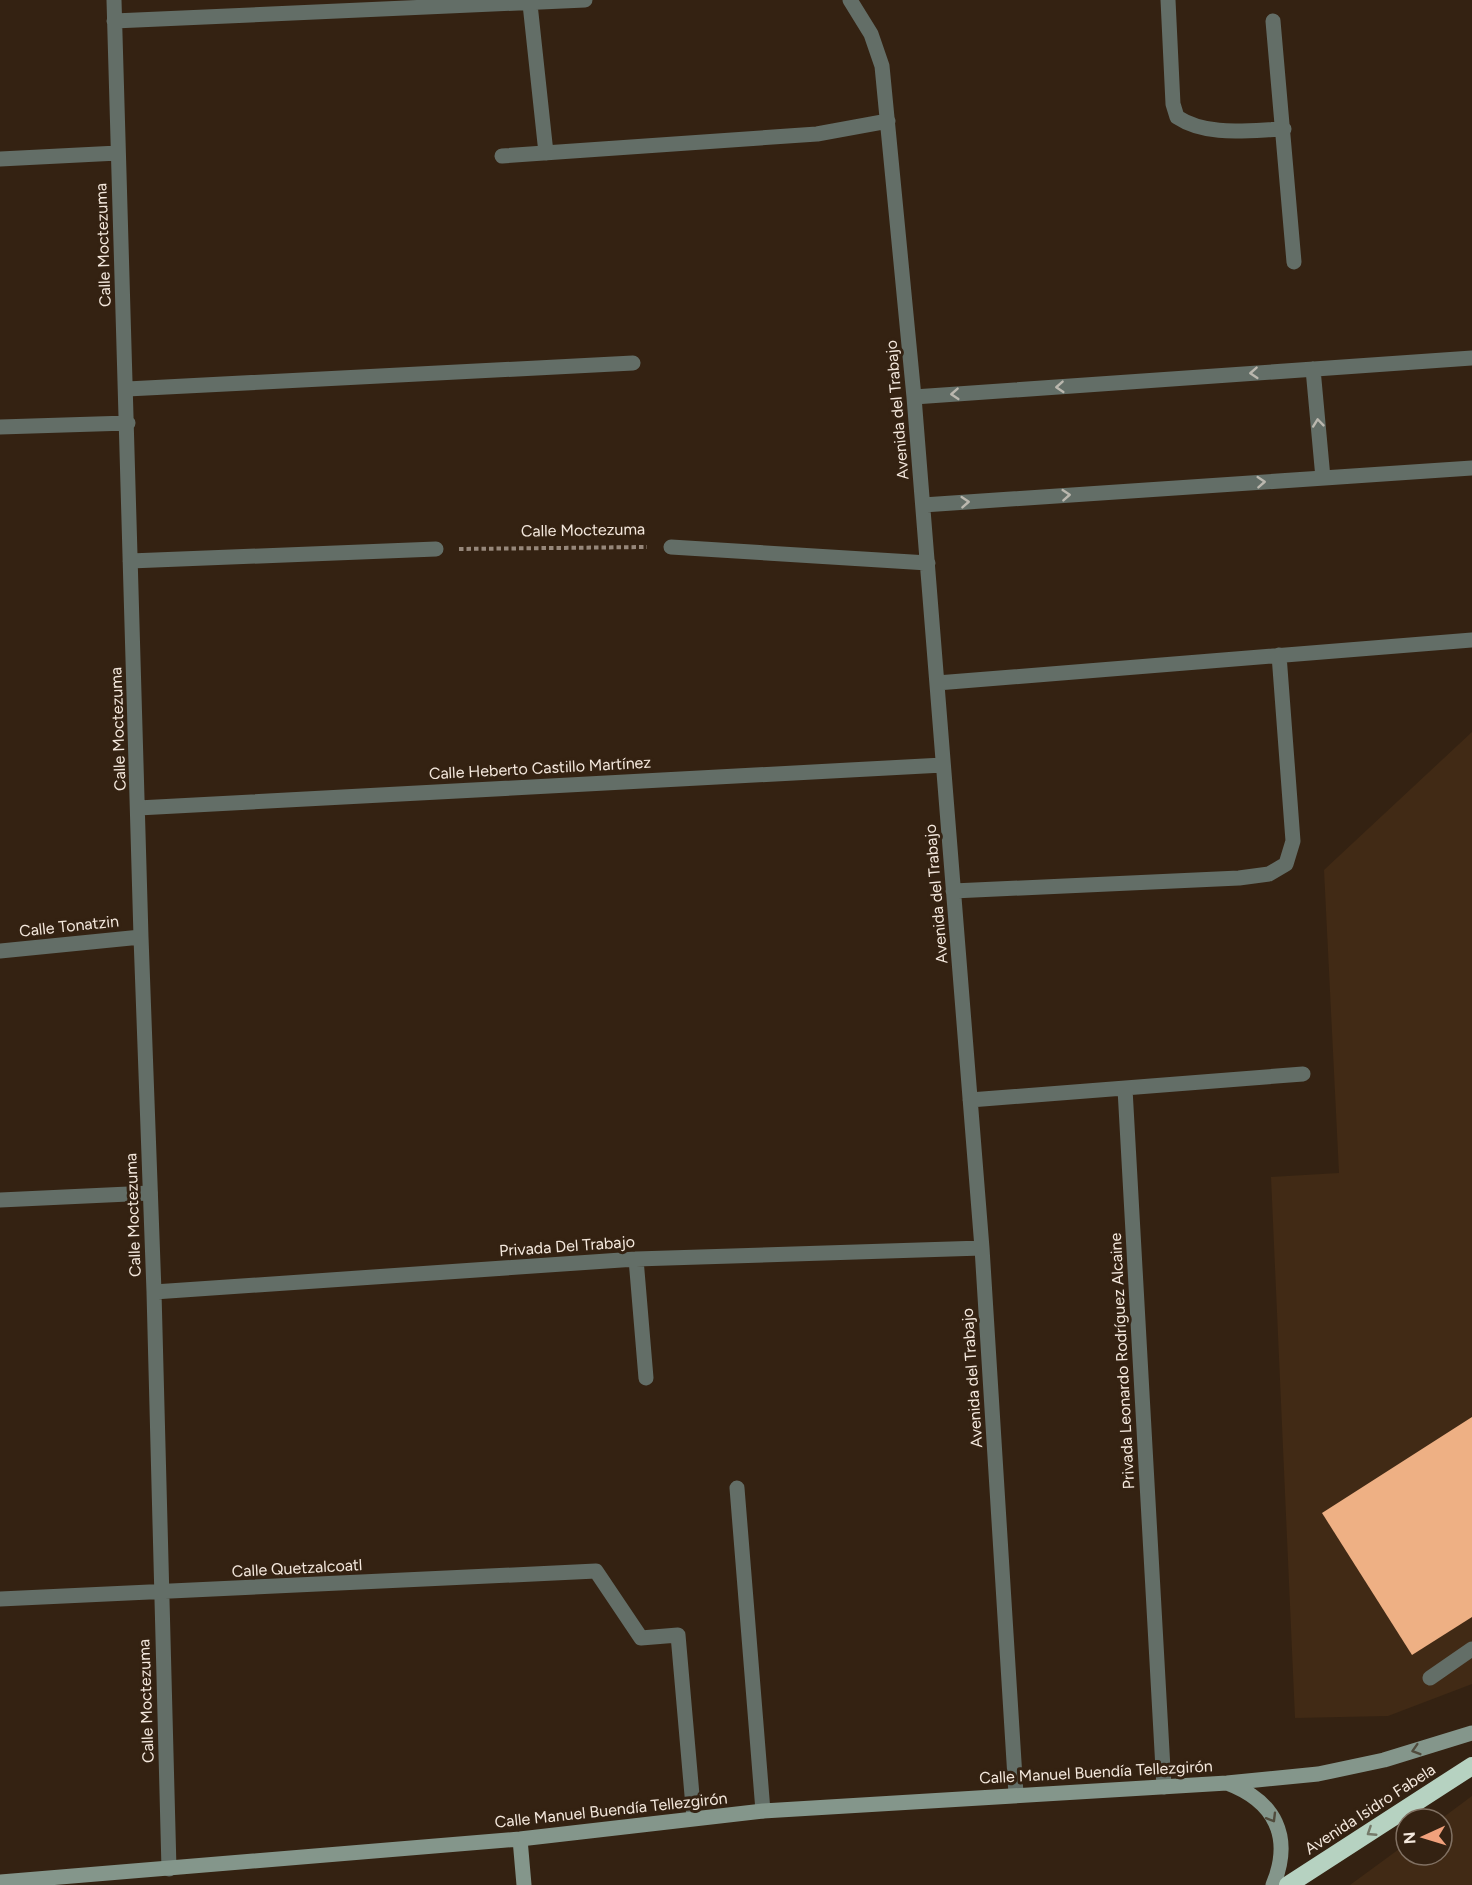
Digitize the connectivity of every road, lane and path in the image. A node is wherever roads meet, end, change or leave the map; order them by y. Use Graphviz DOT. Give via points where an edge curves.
graph roads {
  1 [pos="114,0"];
  2 [pos="585,0"];
  3 [pos="850,0"];
  4 [pos="1168,0"];
  5 [pos="530,4"];
  6 [pos="114,21"];
  7 [pos="1273,21"];
  8 [pos="888,122"];
  9 [pos="1284,129"];
  10 [pos="118,153"];
  11 [pos="546,153"];
  12 [pos="502,156"];
  13 [pos="0,159"];
  14 [pos="1294,262"];
  15 [pos="1472,357"];
  16 [pos="633,363"];
  17 [pos="1312,369"];
  18 [pos="127,389"];
  19 [pos="914,397"];
  20 [pos="128,423"];
  21 [pos="0,427"];
  22 [pos="1472,468"];
  23 [pos="1323,478"];
  24 [pos="923,505"];
  25 [pos="672,547"];
  26 [pos="436,549"];
  27 [pos="130,561"];
  28 [pos="928,563"];
  29 [pos="1472,640"];
  30 [pos="1278,655"];
  31 [pos="937,683"];
  32 [pos="944,765"];
  33 [pos="138,808"];
  34 [pos="954,891"];
  35 [pos="141,937"];
  36 [pos="0,951"];
  37 [pos="1303,1074"];
  38 [pos="1125,1089"];
  39 [pos="970,1100"];
  40 [pos="150,1193"];
  41 [pos="0,1200"];
  42 [pos="982,1248"];
  43 [pos="636,1259"];
  44 [pos="154,1292"];
  45 [pos="646,1378"];
  46 [pos="737,1488"];
  47 [pos="161,1592"];
  48 [pos="0,1599"];
  49 [pos="1472,1649"];
  50 [pos="1430,1678"];
  51 [pos="1472,1733"];
  52 [pos="1472,1766"];
  53 [pos="1227,1783"];
  54 [pos="1164,1786"];
  55 [pos="1016,1794"];
  56 [pos="763,1811"];
  57 [pos="694,1818"];
  58 [pos="520,1839"];
  59 [pos="169,1869"];
  60 [pos="0,1881"];
  61 [pos="524,1885"];
  62 [pos="1273,1885"];
  63 [pos="1288,1885"];
  1 -- 6 [label="street, Calle Moctezuma"];
  2 -- 5 [label="street"];
  3 -- 8 [label="street, Avenida del Trabajo" via="871,34 882,66"];
  4 -- 9 [label="street" via="1177,117 1208,130"];
  5 -- 6 [label="street"];
  5 -- 11 [label="street"];
  6 -- 10 [label="street, Calle Moctezuma"];
  7 -- 9 [label="street"];
  8 -- 11 [label="street" via="817,134"];
  8 -- 19 [label="street, Avenida del Trabajo"];
  9 -- 14 [label="street"];
  10 -- 13 [label="street"];
  10 -- 18 [label="street, Calle Moctezuma"];
  11 -- 12 [label="street"];
  15 -- 17 [label="street"];
  16 -- 18 [label="street"];
  17 -- 19 [label="street, one-way"];
  23 -- 17 [label="street, one-way"];
  18 -- 20 [label="street, Calle Moctezuma"];
  19 -- 24 [label="street, Avenida del Trabajo"];
  20 -- 21 [label="street"];
  20 -- 27 [label="street, Calle Moctezuma"];
  22 -- 23 [label="street"];
  24 -- 23 [label="street, one-way"];
  24 -- 28 [label="street, Avenida del Trabajo"];
  25 -- 26 [label="path, Calle Moctezuma"];
  25 -- 28 [label="street"];
  26 -- 27 [label="street"];
  27 -- 33 [label="street, Calle Moctezuma"];
  28 -- 31 [label="street, Avenida del Trabajo"];
  29 -- 30 [label="street"];
  30 -- 31 [label="street"];
  30 -- 34 [label="street" via="1293,840 1286,864 1269,874 1239,878"];
  31 -- 32 [label="street, Avenida del Trabajo"];
  32 -- 33 [label="street, Calle Heberto Castillo Martínez"];
  32 -- 34 [label="street, Avenida del Trabajo"];
  33 -- 35 [label="street, Calle Moctezuma"];
  34 -- 39 [label="street, Avenida del Trabajo"];
  35 -- 36 [label="street, Calle Tonatzin"];
  35 -- 40 [label="street, Calle Moctezuma"];
  37 -- 38 [label="street"];
  38 -- 39 [label="street"];
  38 -- 54 [label="street, Privada Leonardo Rodríguez Alcaine"];
  39 -- 42 [label="street, Avenida del Trabajo"];
  40 -- 41 [label="street"];
  40 -- 44 [label="street, Calle Moctezuma"];
  42 -- 43 [label="street, Privada Del Trabajo"];
  42 -- 55 [label="street, Avenida del Trabajo"];
  43 -- 44 [label="street, Privada Del Trabajo"];
  43 -- 45 [label="street"];
  44 -- 47 [label="street, Calle Moctezuma"];
  46 -- 56 [label="street"];
  47 -- 48 [label="street, Calle Quetzalcoatl"];
  47 -- 57 [label="street, Calle Quetzalcoatl" via="596,1572 641,1638 678,1635"];
  47 -- 59 [label="street, Calle Moctezuma"];
  49 -- 50 [label="street"];
  51 -- 53 [label="main road, Calle Manuel Buendía Tellezgirón, one-way" via="1384,1760 1318,1774"];
  52 -- 63 [label="highway, Avenida Isidro Fabela, one-way"];
  53 -- 54 [label="main road, Calle Manuel Buendía Tellezgirón"];
  53 -- 62 [label="main road, Calle Manuel Buendía Tellezgirón, one-way" via="1255,1798 1269,1811 1277,1828 1282,1860"];
  54 -- 55 [label="main road, Calle Manuel Buendía Tellezgirón"];
  55 -- 56 [label="main road, Calle Manuel Buendía Tellezgirón"];
  56 -- 57 [label="main road, Calle Manuel Buendía Tellezgirón"];
  57 -- 58 [label="main road, Calle Manuel Buendía Tellezgirón"];
  58 -- 59 [label="main road, Calle Manuel Buendía Tellezgirón"];
  58 -- 61 [label="main road"];
  59 -- 60 [label="main road, Calle Manuel Buendía Tellezgirón"];
}
